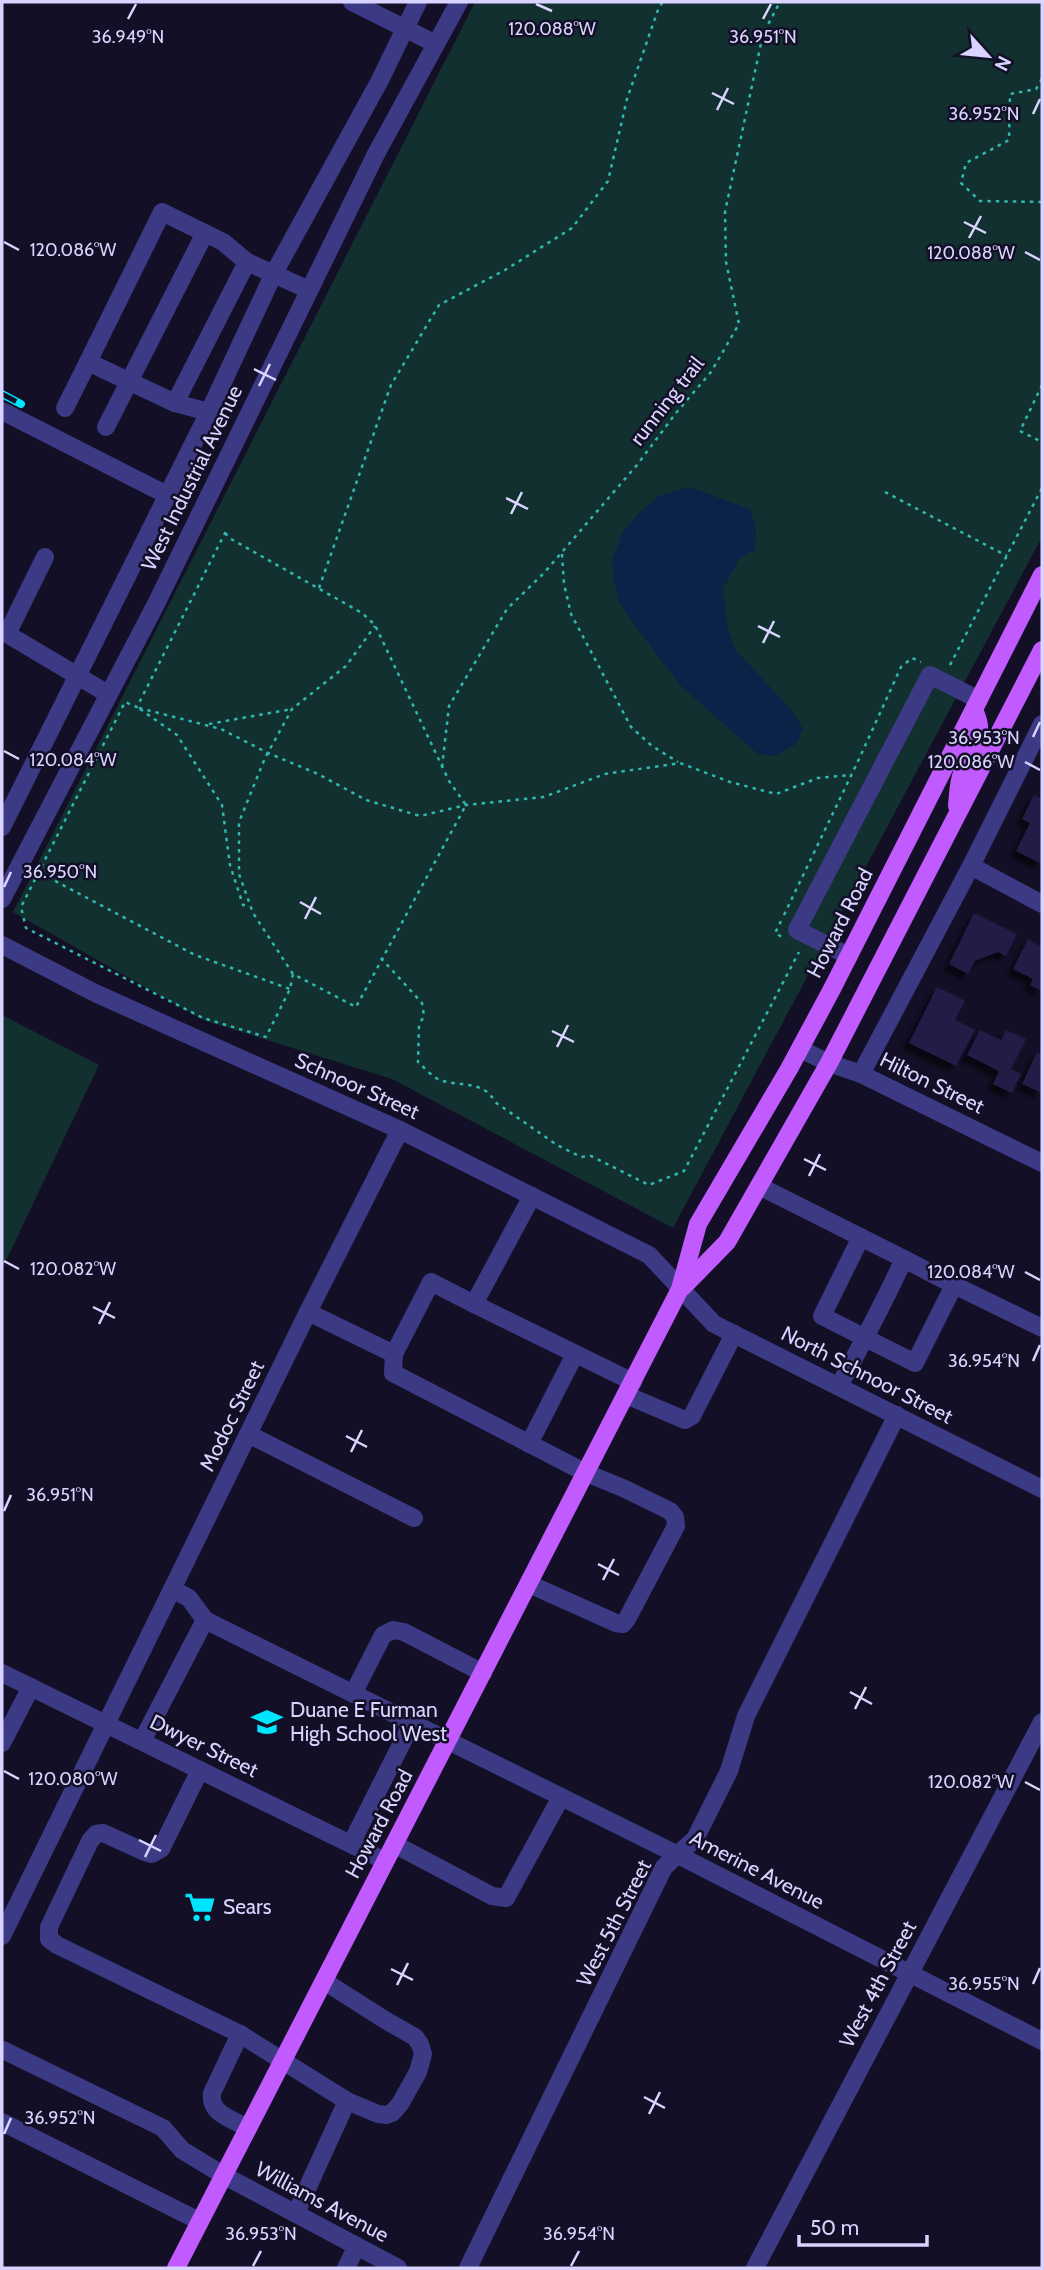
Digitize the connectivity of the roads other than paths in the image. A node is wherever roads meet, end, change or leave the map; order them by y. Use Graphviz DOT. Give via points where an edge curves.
graph roads {
  1 [pos="352,2"];
  2 [pos="418,2"];
  3 [pos="459,2"];
  4 [pos="405,28"];
  5 [pos="436,44"];
  6 [pos="205,233"];
  7 [pos="247,261"];
  8 [pos="273,275"];
  9 [pos="309,290"];
  10 [pos="88,362"];
  11 [pos="130,382"];
  12 [pos="175,403"];
  13 [pos="65,408"];
  14 [pos="2,411"];
  15 [pos="209,412"];
  16 [pos="106,427"];
  17 [pos="167,495"];
  18 [pos="45,557"];
  19 [pos="1042,575"];
  20 [pos="4,633"];
  21 [pos="1042,650"];
  22 [pos="78,675"];
  23 [pos="108,694"];
  24 [pos="977,705"];
  25 [pos="1042,724"];
  26 [pos="955,820"];
  27 [pos="2,827"];
  28 [pos="971,866"];
  29 [pos="2,899"];
  30 [pos="1042,904"];
  31 [pos="2,945"];
  32 [pos="849,956"];
  33 [pos="800,1049"];
  34 [pos="829,1063"];
  35 [pos="861,1074"];
  36 [pos="400,1129"];
  37 [pos="1042,1163"];
  38 [pos="759,1186"];
  39 [pos="532,1196"];
  40 [pos="861,1237"];
  41 [pos="904,1259"];
  42 [pos="954,1284"];
  43 [pos="680,1289"];
  44 [pos="474,1304"];
  45 [pos="308,1312"];
  46 [pos="1042,1328"];
  47 [pos="734,1334"];
  48 [pos="865,1338"];
  49 [pos="394,1354"];
  50 [pos="575,1354"];
  51 [pos="839,1386"];
  52 [pos="629,1388"];
  53 [pos="897,1415"];
  54 [pos="248,1434"];
  55 [pos="529,1444"];
  56 [pos="586,1473"];
  57 [pos="1042,1489"];
  58 [pos="414,1518"];
  59 [pos="529,1584"];
  60 [pos="172,1589"];
  61 [pos="205,1620"];
  62 [pos="2,1673"];
  63 [pos="483,1673"];
  64 [pos="31,1687"];
  65 [pos="353,1694"];
  66 [pos="1042,1722"];
  67 [pos="412,1723"];
  68 [pos="106,1724"];
  69 [pos="142,1741"];
  70 [pos="449,1741"];
  71 [pos="2,1743"];
  72 [pos="200,1770"];
  73 [pos="561,1797"];
  74 [pos="351,1844"];
  75 [pos="394,1844"];
  76 [pos="678,1855"];
  77 [pos="385,1861"];
  78 [pos="2,1936"];
  79 [pos="909,1973"];
  80 [pos="324,1981"];
  81 [pos="240,2034"];
  82 [pos="1042,2041"];
  83 [pos="3,2050"];
  84 [pos="283,2062"];
  85 [pos="347,2101"];
  86 [pos="2,2122"];
  87 [pos="248,2128"];
  88 [pos="223,2175"];
  89 [pos="296,2213"];
  90 [pos="200,2221"];
  91 [pos="357,2246"];
  92 [pos="176,2268"];
  93 [pos="346,2268"];
  94 [pos="398,2268"];
  95 [pos="468,2268"];
  96 [pos="755,2268"];
  1 -- 4 [label="street"];
  2 -- 4 [label="street, West Industrial Avenue"];
  3 -- 5 [label="street, West Industrial Avenue"];
  4 -- 5 [label="street"];
  4 -- 8 [label="street, West Industrial Avenue"];
  5 -- 9 [label="street, West Industrial Avenue"];
  6 -- 7 [label="street"];
  6 -- 10 [label="street" via="162,212"];
  6 -- 11 [label="street"];
  7 -- 8 [label="street"];
  7 -- 12 [label="street"];
  8 -- 9 [label="street"];
  8 -- 15 [label="street, West Industrial Avenue"];
  9 -- 23 [label="street, West Industrial Avenue"];
  10 -- 11 [label="street"];
  10 -- 13 [label="street"];
  11 -- 12 [label="street"];
  11 -- 16 [label="street"];
  12 -- 15 [label="street"];
  14 -- 17 [label="street"];
  15 -- 17 [label="street, West Industrial Avenue"];
  17 -- 22 [label="street, West Industrial Avenue"];
  18 -- 20 [label="street"];
  19 -- 24 [label="main road, Howard Road"];
  20 -- 22 [label="street"];
  21 -- 26 [label="main road, Howard Road"];
  22 -- 23 [label="street"];
  22 -- 27 [label="street, West Industrial Avenue"];
  23 -- 29 [label="street, West Industrial Avenue"];
  24 -- 26 [label="main road" via="981,725 961,774"];
  24 -- 32 [label="main road, Howard Road"];
  24 -- 32 [label="street" via="930,675 797,930"];
  25 -- 28 [label="street"];
  26 -- 34 [label="main road, Howard Road"];
  28 -- 30 [label="street"];
  28 -- 35 [label="street"];
  31 -- 36 [label="street, Schnoor Street" via="95,993"];
  32 -- 33 [label="main road, Howard Road"];
  33 -- 34 [label="street, Hilton Street"];
  33 -- 43 [label="main road, Howard Road" via="698,1224"];
  34 -- 35 [label="street, Hilton Street"];
  34 -- 38 [label="main road, Howard Road"];
  35 -- 37 [label="street, Hilton Street"];
  36 -- 39 [label="street, Schnoor Street"];
  36 -- 45 [label="street, Modoc Street"];
  38 -- 40 [label="street"];
  38 -- 43 [label="main road, Howard Road" via="727,1242"];
  39 -- 43 [label="street, Schnoor Street" via="649,1255"];
  39 -- 44 [label="street"];
  40 -- 41 [label="street"];
  40 -- 48 [label="street" via="822,1315"];
  41 -- 42 [label="street"];
  41 -- 48 [label="street"];
  42 -- 46 [label="street"];
  42 -- 48 [label="street" via="915,1363"];
  43 -- 47 [label="street, North Schnoor Street" via="715,1324"];
  43 -- 52 [label="main road, Howard Road"];
  44 -- 49 [label="street" via="431,1282"];
  44 -- 50 [label="street"];
  45 -- 49 [label="street"];
  45 -- 54 [label="street, Modoc Street"];
  47 -- 51 [label="street, North Schnoor Street"];
  47 -- 52 [label="street" via="692,1416 685,1420"];
  48 -- 51 [label="street"];
  49 -- 55 [label="street" via="393,1373"];
  50 -- 52 [label="street"];
  50 -- 55 [label="street"];
  51 -- 53 [label="street, North Schnoor Street"];
  52 -- 56 [label="main road, Howard Road"];
  53 -- 57 [label="street, North Schnoor Street"];
  53 -- 76 [label="street, West 5th Street" via="746,1716 723,1783 695,1839"];
  54 -- 58 [label="street"];
  54 -- 60 [label="street, Modoc Street"];
  55 -- 56 [label="street"];
  56 -- 59 [label="main road, Howard Road"];
  56 -- 59 [label="street" via="670,1511 676,1526 623,1624"];
  59 -- 63 [label="main road, Howard Road"];
  60 -- 61 [label="street" via="190,1598"];
  60 -- 68 [label="street, Modoc Street"];
  61 -- 65 [label="street, Amerine Avenue"];
  61 -- 69 [label="street"];
  62 -- 64 [label="street, Dwyer Street"];
  63 -- 65 [label="street" via="393,1630 383,1635"];
  63 -- 70 [label="main road, Howard Road"];
  64 -- 68 [label="street, Dwyer Street"];
  64 -- 71 [label="street"];
  65 -- 67 [label="street, Amerine Avenue"];
  66 -- 79 [label="street, West 4th Street"];
  67 -- 70 [label="street, Amerine Avenue"];
  67 -- 74 [label="street"];
  68 -- 69 [label="street, Dwyer Street"];
  68 -- 78 [label="street, Modoc Street"];
  69 -- 72 [label="street, Dwyer Street"];
  70 -- 73 [label="street, Amerine Avenue"];
  70 -- 75 [label="main road, Howard Road"];
  72 -- 74 [label="street, Dwyer Street"];
  72 -- 81 [label="street" via="161,1849 152,1854 96,1834 49,1927 49,1939"];
  73 -- 75 [label="street" via="506,1898 492,1896"];
  73 -- 76 [label="street, Amerine Avenue"];
  74 -- 77 [label="street, Dwyer Street"];
  75 -- 77 [label="main road, Howard Road"];
  76 -- 79 [label="street, Amerine Avenue"];
  76 -- 95 [label="street, West 5th Street" via="664,1867"];
  77 -- 80 [label="main road, Howard Road"];
  79 -- 82 [label="street, Amerine Avenue"];
  79 -- 96 [label="street, West 4th Street"];
  80 -- 84 [label="main road, Howard Road"];
  80 -- 85 [label="street" via="415,2036 423,2054 418,2072 392,2113 378,2114"];
  81 -- 84 [label="street"];
  81 -- 87 [label="street" via="211,2101 215,2110"];
  83 -- 88 [label="street, Williams Avenue" via="163,2128 182,2150"];
  84 -- 85 [label="street"];
  84 -- 87 [label="main road, Howard Road"];
  85 -- 89 [label="street"];
  86 -- 90 [label="street"];
  87 -- 88 [label="main road, Howard Road"];
  88 -- 89 [label="street, Williams Avenue"];
  88 -- 90 [label="main road, Howard Road"];
  89 -- 91 [label="street, Williams Avenue"];
  90 -- 92 [label="main road, Howard Road"];
  91 -- 93 [label="street"];
  91 -- 94 [label="street, Williams Avenue"];
}
